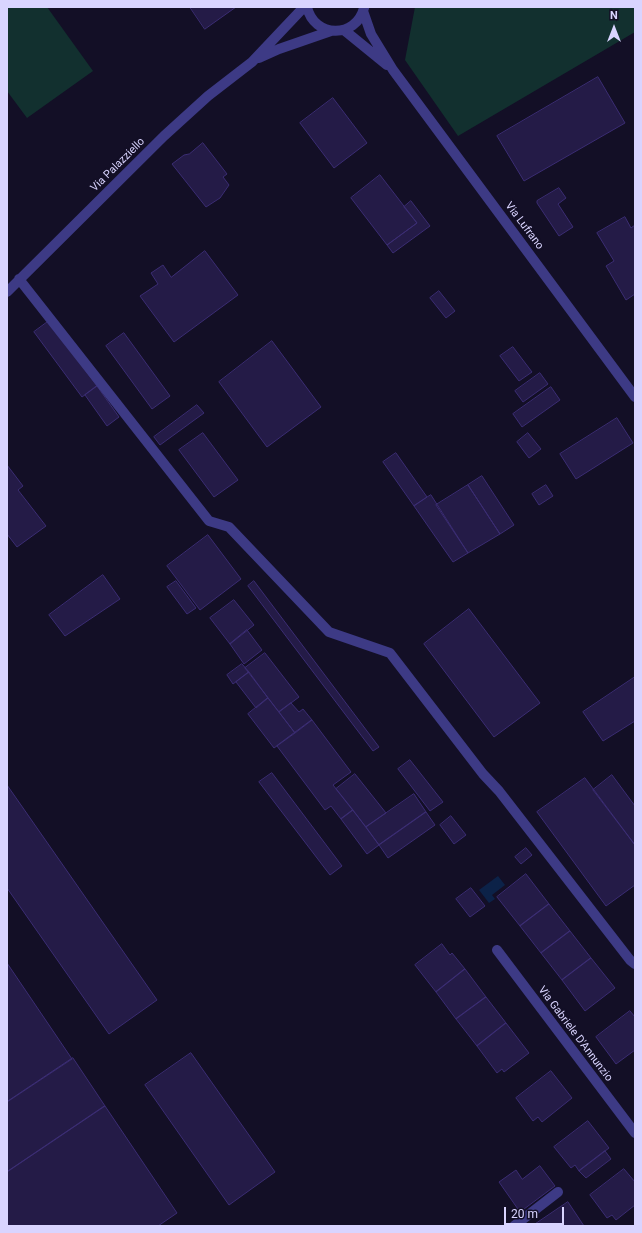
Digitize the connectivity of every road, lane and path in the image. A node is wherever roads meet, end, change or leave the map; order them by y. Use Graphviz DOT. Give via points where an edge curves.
graph roads {
  1 [pos="304,7"];
  2 [pos="307,7"];
  3 [pos="363,9"];
  4 [pos="344,30"];
  5 [pos="331,31"];
  6 [pos="252,62"];
  7 [pos="393,70"];
  8 [pos="19,279"];
  9 [pos="7,292"];
  10 [pos="635,397"];
  11 [pos="497,950"];
  12 [pos="635,964"];
  13 [pos="635,1133"];
  14 [pos="558,1192"];
  15 [pos="514,1226"];
  1 -- 6 [label="street, Via Palazziello"];
  2 -- 5 [label="street" via="314,22"];
  3 -- 4 [label="street" via="355,23"];
  3 -- 7 [label="street, Via Lufrano" via="371,34"];
  4 -- 5 [label="street, Via Palazziello"];
  4 -- 7 [label="street, Via Lufrano"];
  5 -- 6 [label="street, Via Palazziello" via="279,48"];
  6 -- 8 [label="street, Via Palazziello" via="208,96 164,136"];
  7 -- 10 [label="street, Via Lufrano"];
  8 -- 9 [label="street, Via Palazziello"];
  8 -- 12 [label="street" via="209,521 229,528 329,632 390,653"];
  11 -- 13 [label="street, Via Gabriele D'Annunzio"];
  14 -- 15 [label="street"];
}
